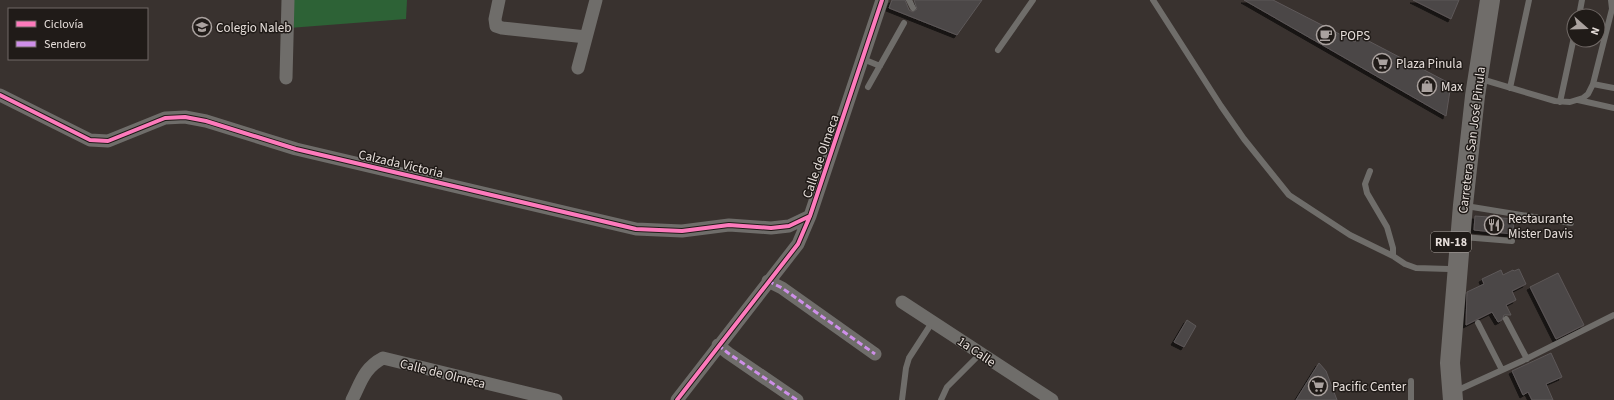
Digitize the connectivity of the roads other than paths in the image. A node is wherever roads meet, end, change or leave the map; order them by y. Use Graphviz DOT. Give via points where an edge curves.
graph roads {
  1 [pos="288,0"];
  2 [pos="499,0"];
  3 [pos="596,0"];
  4 [pos="882,0"];
  5 [pos="909,0"];
  6 [pos="1033,0"];
  7 [pos="1154,0"];
  8 [pos="1479,0"];
  9 [pos="1490,0"];
  10 [pos="1529,0"];
  11 [pos="1610,0"];
  12 [pos="913,8"];
  13 [pos="904,23"];
  14 [pos="586,37"];
  15 [pos="1572,48"];
  16 [pos="998,50"];
  17 [pos="863,59"];
  18 [pos="880,66"];
  19 [pos="578,68"];
  20 [pos="286,78"];
  21 [pos="1477,78"];
  22 [pos="1593,84"];
  23 [pos="868,87"];
  24 [pos="1510,88"];
  25 [pos="1614,88"];
  26 [pos="0,95"];
  27 [pos="1578,100"];
  28 [pos="1560,102"];
  29 [pos="1614,108"];
  30 [pos="1370,171"];
  31 [pos="1463,205"];
  32 [pos="810,216"];
  33 [pos="1571,223"];
  34 [pos="1460,236"];
  35 [pos="1512,241"];
  36 [pos="1393,256"];
  37 [pos="1449,269"];
  38 [pos="768,281"];
  39 [pos="902,302"];
  40 [pos="1614,315"];
  41 [pos="1506,319"];
  42 [pos="933,321"];
  43 [pos="1478,323"];
  44 [pos="723,349"];
  45 [pos="875,354"];
  46 [pos="980,354"];
  47 [pos="1527,359"];
  48 [pos="1502,370"];
  49 [pos="1411,381"];
  50 [pos="1446,396"];
  51 [pos="352,400"];
  52 [pos="556,400"];
  53 [pos="677,400"];
  54 [pos="797,400"];
  55 [pos="902,400"];
  56 [pos="941,400"];
  57 [pos="1052,400"];
  58 [pos="1411,400"];
  1 -- 20 [label="street"];
  2 -- 14 [label="street" via="496,26"];
  3 -- 14 [label="street"];
  4 -- 17 [label="street, Calle de Olmeca"];
  5 -- 12 [label="lane"];
  6 -- 16 [label="lane"];
  7 -- 36 [label="lane" via="1244,139 1289,195 1350,235"];
  8 -- 37 [label="main road, Carretera a San José Pinula / RN-18" via="1463,105"];
  9 -- 21 [label="main road, Carretera a San José Pinula / RN-18"];
  10 -- 24 [label="lane"];
  11 -- 22 [label="lane" via="1612,10"];
  13 -- 18 [label="lane"];
  14 -- 19 [label="street"];
  15 -- 28 [label="lane"];
  17 -- 18 [label="lane"];
  17 -- 32 [label="street, Calle de Olmeca"];
  18 -- 23 [label="lane"];
  21 -- 24 [label="lane"];
  21 -- 31 [label="main road, Carretera a San José Pinula / RN-18"];
  22 -- 25 [label="lane"];
  22 -- 27 [label="lane" via="1588,94"];
  24 -- 28 [label="lane"];
  26 -- 32 [label="street, Calzada Victoria" via="90,140 108,141 165,118 206,120 296,149 636,229 682,232 729,225 771,228 789,226"];
  27 -- 28 [label="lane"];
  27 -- 29 [label="lane"];
  30 -- 36 [label="lane" via="1365,184 1366,193 1387,227"];
  31 -- 33 [label="lane"];
  31 -- 34 [label="main road, Carretera a San José Pinula / RN-18"];
  32 -- 38 [label="street, Calle de Olmeca" via="798,244"];
  34 -- 35 [label="lane"];
  34 -- 50 [label="main road, Carretera a San José Pinula / RN-18"];
  36 -- 37 [label="lane" via="1404,264 1416,268"];
  37 -- 50 [label="main road, Carretera a San José Pinula / RN-18" via="1439,376"];
  38 -- 44 [label="street, Calle de Olmeca"];
  38 -- 45 [label="street" via="782,288"];
  39 -- 42 [label="street, 1a Calle"];
  40 -- 47 [label="lane"];
  41 -- 47 [label="lane"];
  42 -- 46 [label="street, 1a Calle"];
  42 -- 55 [label="lane" via="909,358"];
  43 -- 48 [label="lane"];
  44 -- 53 [label="street, Calle de Olmeca"];
  44 -- 54 [label="street"];
  46 -- 56 [label="lane" via="947,387"];
  46 -- 57 [label="street, 1a Calle"];
  47 -- 48 [label="lane"];
  48 -- 50 [label="lane"];
  49 -- 58 [label="lane"];
  51 -- 52 [label="street, Calle de Olmeca" via="372,364 383,358"];
}
